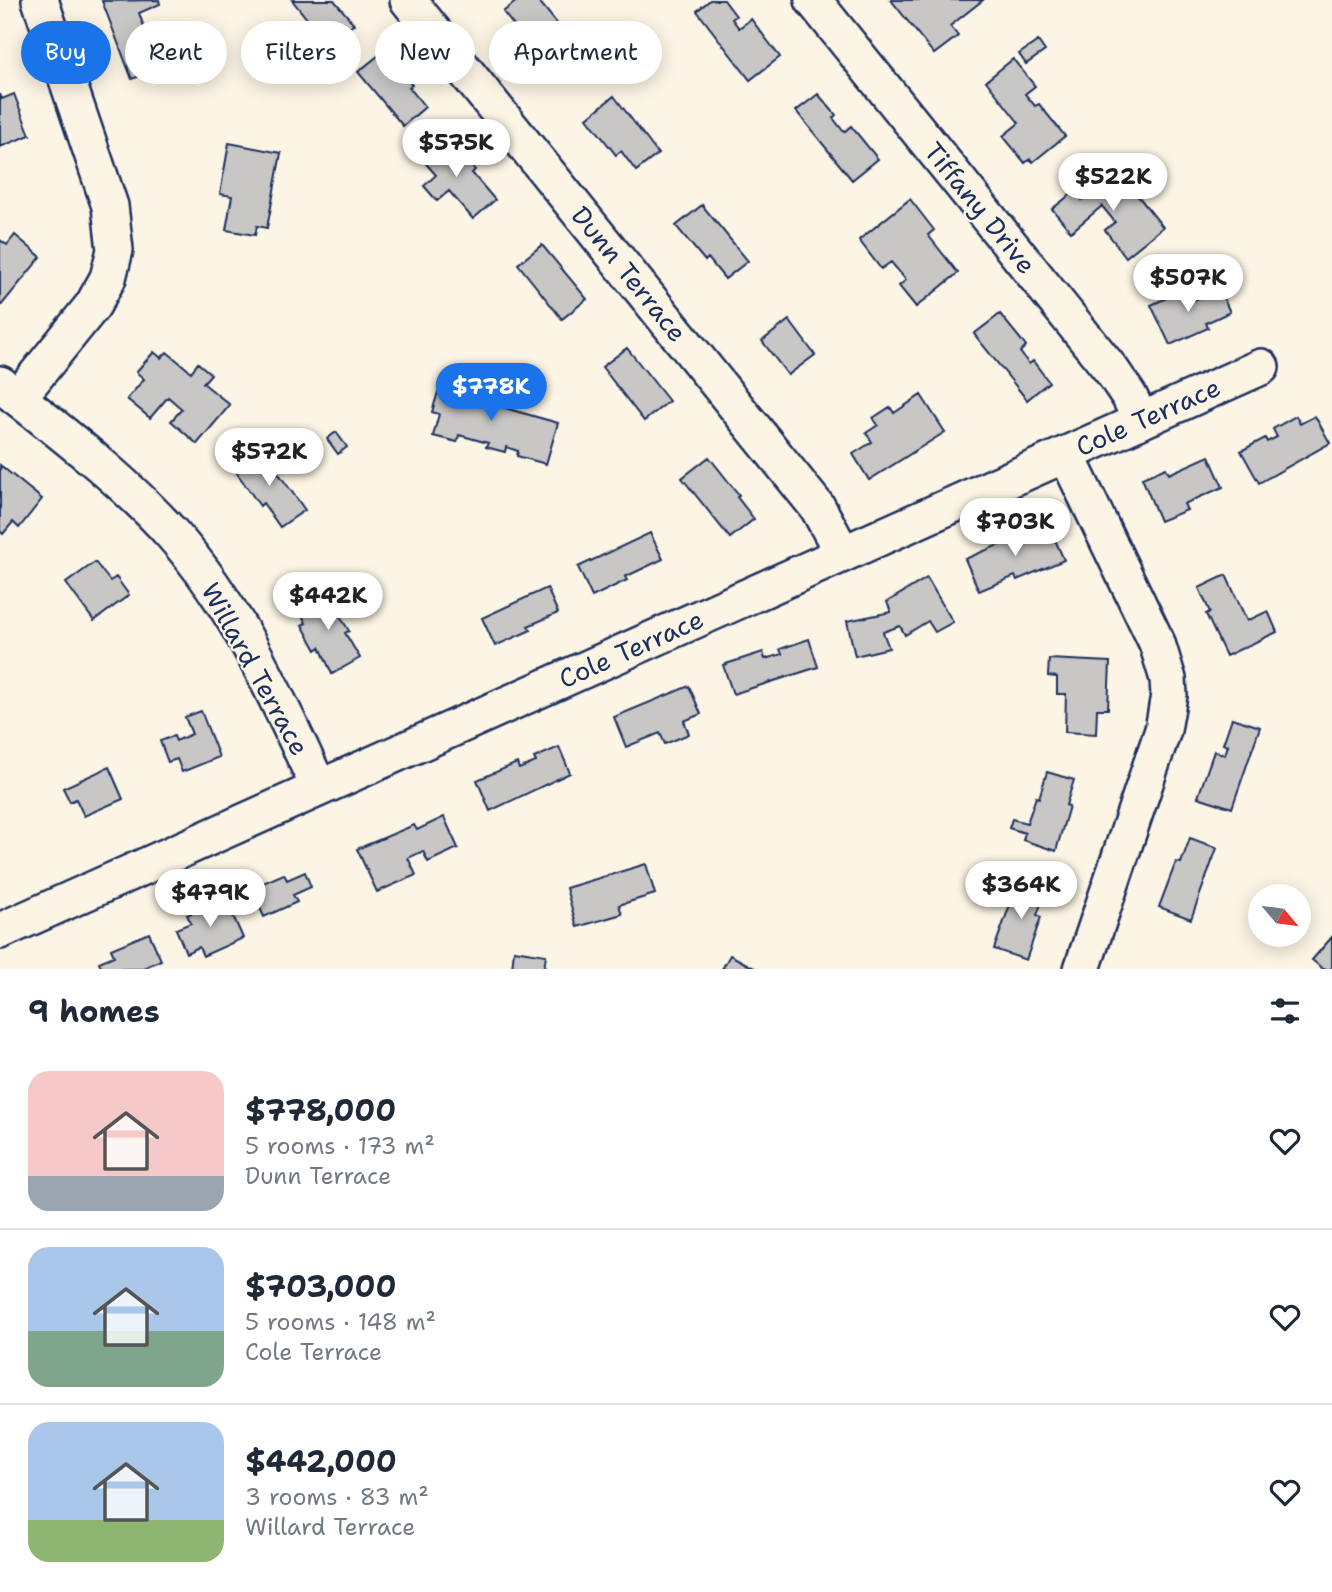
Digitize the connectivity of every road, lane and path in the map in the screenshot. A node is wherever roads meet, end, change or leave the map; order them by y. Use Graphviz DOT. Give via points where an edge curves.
graph roads {
  1 [pos="40,0"];
  2 [pos="408,0"];
  3 [pos="813,0"];
  4 [pos="1261,367"];
  5 [pos="9,391"];
  6 [pos="1141,421"];
  7 [pos="1066,454"];
  8 [pos="843,554"];
  9 [pos="319,788"];
  10 [pos="0,931"];
  11 [pos="1082,969"];
  1 -- 5 [label="street" via="107,198 115,250 108,278 93,305"];
  2 -- 8 [label="street, Dunn Terrace" via="818,508"];
  3 -- 6 [label="street, Tiffany Drive" via="1112,371"];
  4 -- 6 [label="street, Cole Terrace"];
  5 -- 9 [label="street, Willard Terrace" via="141,503 188,554 258,663"];
  6 -- 7 [label="street, Cole Terrace"];
  7 -- 8 [label="street, Cole Terrace"];
  7 -- 11 [label="street" via="1150,626 1169,695 1163,730"];
  8 -- 9 [label="street, Cole Terrace"];
  9 -- 10 [label="street, Cole Terrace"];
}
